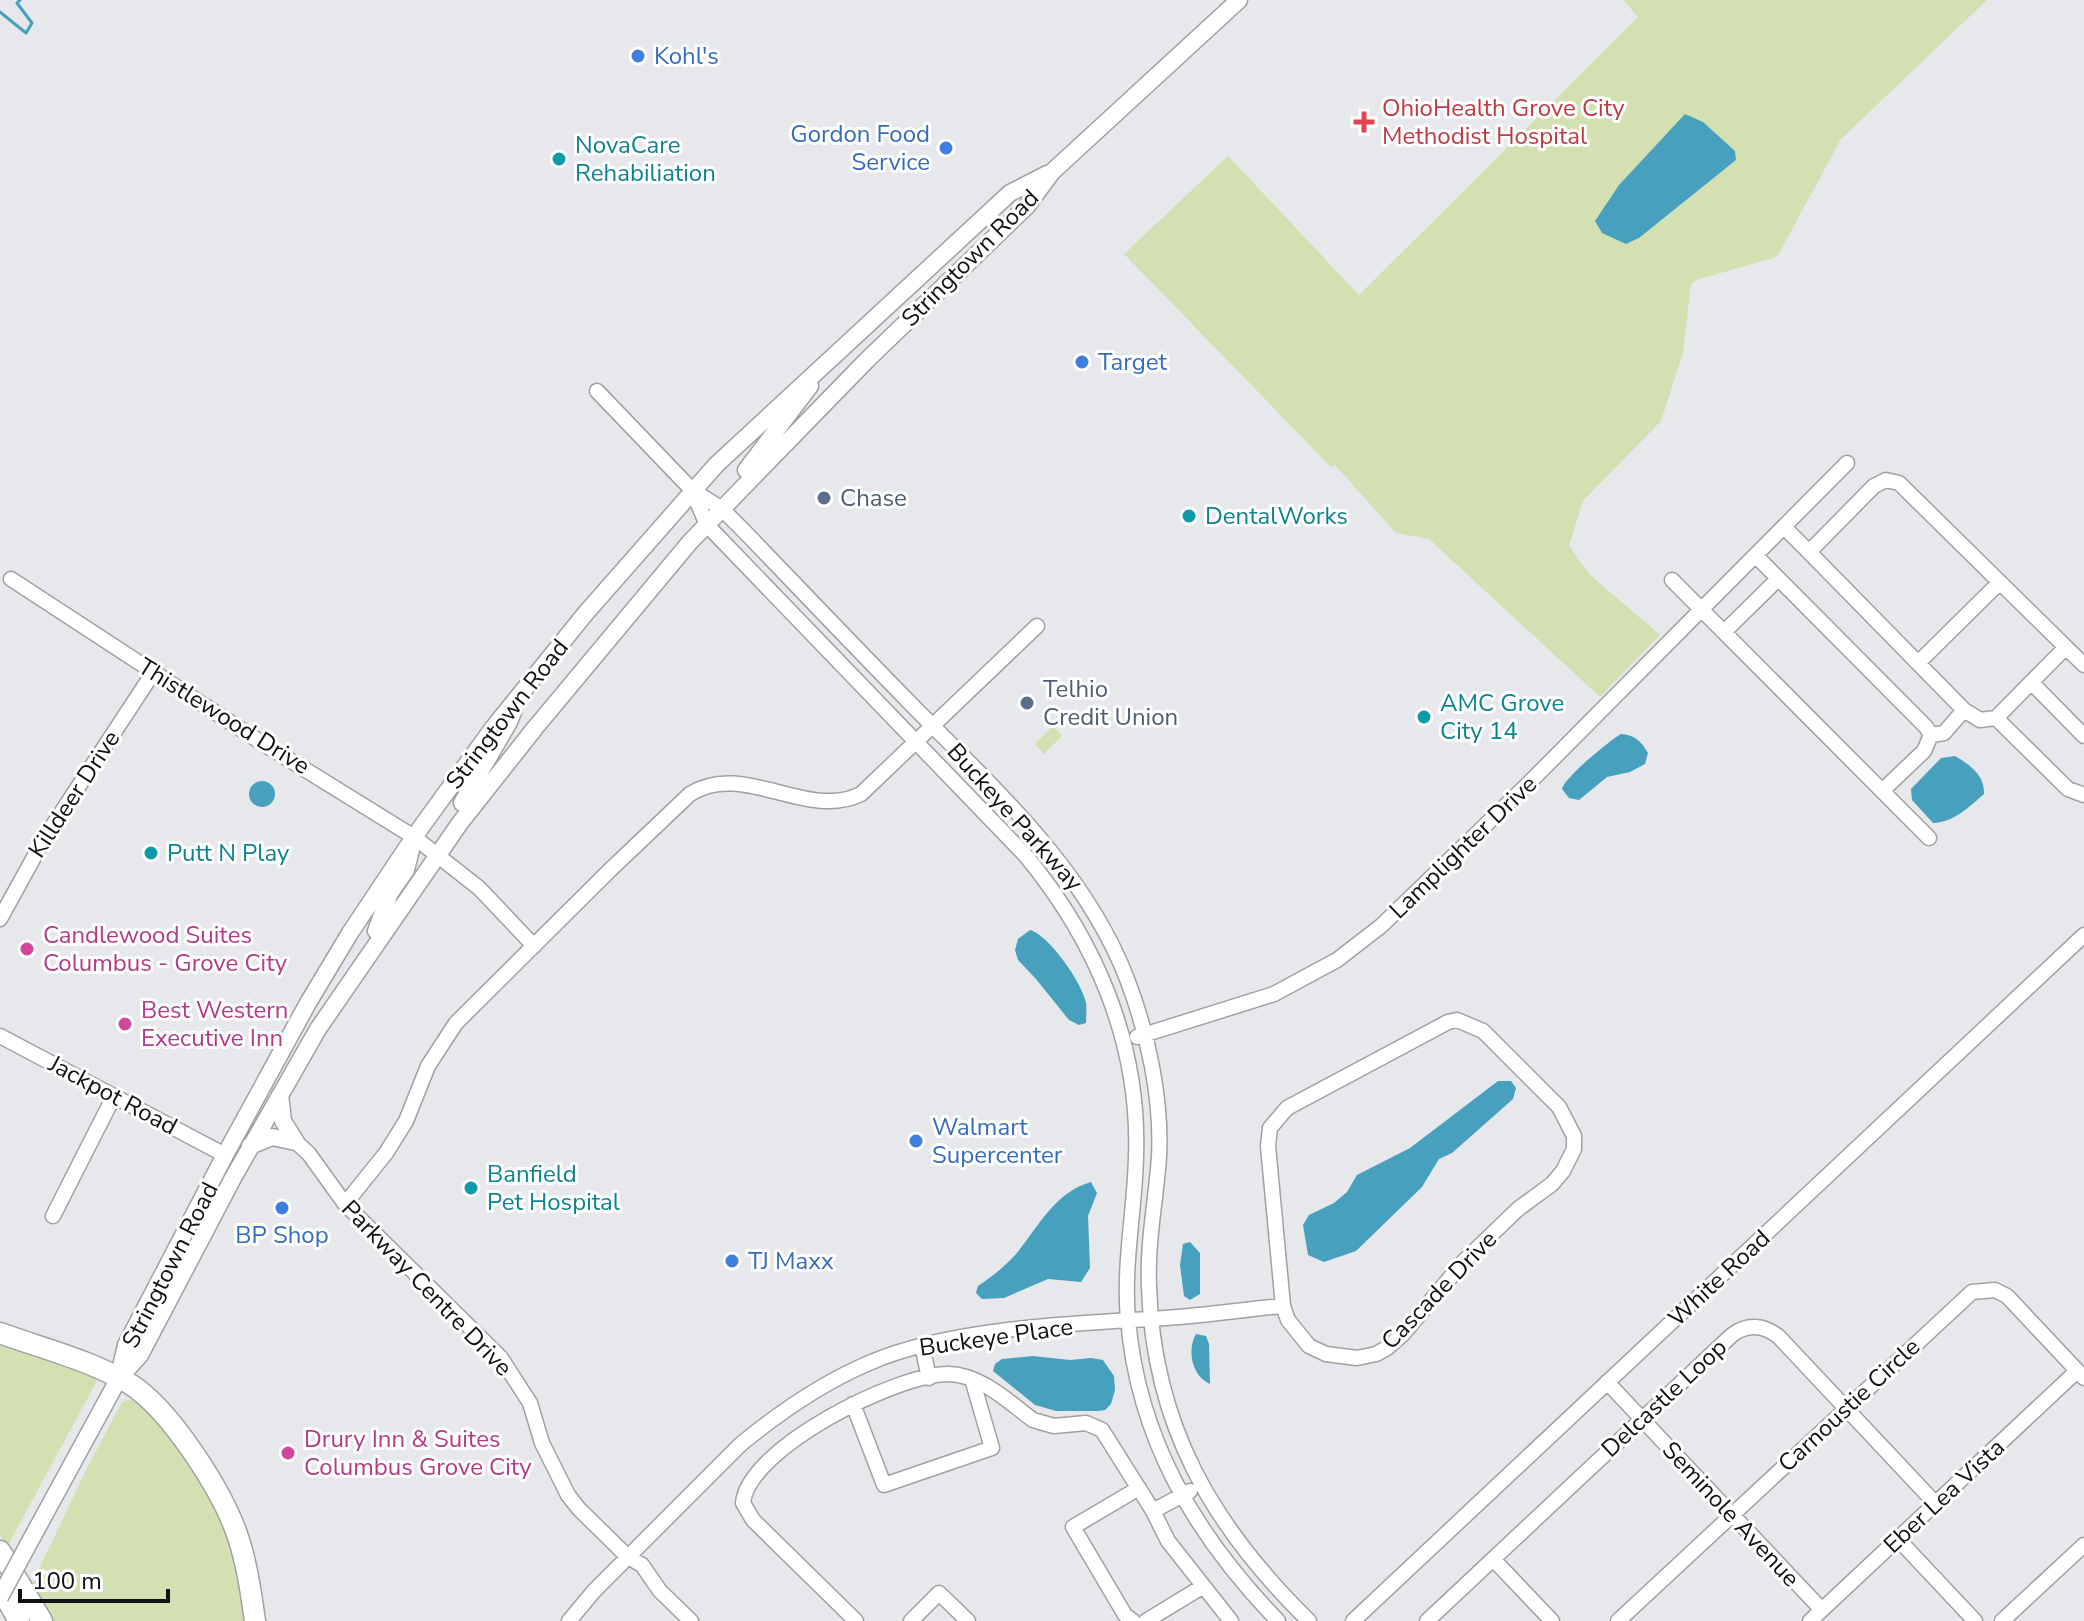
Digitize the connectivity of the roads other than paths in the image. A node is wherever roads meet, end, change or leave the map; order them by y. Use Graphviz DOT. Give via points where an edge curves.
graph roads {
  1 [pos="1239,0"];
  2 [pos="1052,172"];
  3 [pos="820,368"];
  4 [pos="597,391"];
  5 [pos="1847,463"];
  6 [pos="692,490"];
  7 [pos="718,506"];
  8 [pos="707,525"];
  9 [pos="1784,527"];
  10 [pos="1809,552"];
  11 [pos="1756,556"];
  12 [pos="11,579"];
  13 [pos="1778,579"];
  14 [pos="1672,580"];
  15 [pos="2000,582"];
  16 [pos="1701,610"];
  17 [pos="1037,626"];
  18 [pos="1724,632"];
  19 [pos="2066,647"];
  20 [pos="1918,663"];
  21 [pos="2084,665"];
  22 [pos="153,673"];
  23 [pos="2031,682"];
  24 [pos="517,697"];
  25 [pos="1964,710"];
  26 [pos="1996,718"];
  27 [pos="932,725"];
  28 [pos="1931,735"];
  29 [pos="2084,736"];
  30 [pos="917,740"];
  31 [pos="1882,791"];
  32 [pos="2084,795"];
  33 [pos="414,837"];
  34 [pos="1929,838"];
  35 [pos="437,854"];
  36 [pos="0,919"];
  37 [pos="2084,935"];
  38 [pos="374,944"];
  39 [pos="534,946"];
  40 [pos="1145,1035"];
  41 [pos="0,1036"];
  42 [pos="1124,1041"];
  43 [pos="280,1094"];
  44 [pos="114,1096"];
  45 [pos="296,1142"];
  46 [pos="250,1146"];
  47 [pos="225,1155"];
  48 [pos="345,1204"];
  49 [pos="53,1216"];
  50 [pos="177,1285"];
  51 [pos="1283,1306"];
  52 [pos="1151,1319"];
  53 [pos="1128,1320"];
  54 [pos="0,1333"];
  55 [pos="922,1345"];
  56 [pos="2081,1375"];
  57 [pos="119,1378"];
  58 [pos="929,1378"];
  59 [pos="972,1379"];
  60 [pos="1607,1382"];
  61 [pos="853,1404"];
  62 [pos="1846,1408"];
  63 [pos="1642,1419"];
  64 [pos="1201,1486"];
  65 [pos="1139,1488"];
  66 [pos="1181,1495"];
  67 [pos="1936,1504"];
  68 [pos="1153,1511"];
  69 [pos="1732,1515"];
  70 [pos="1898,1539"];
  71 [pos="2084,1545"];
  72 [pos="0,1551"];
  73 [pos="628,1557"];
  74 [pos="1493,1559"];
  75 [pos="1202,1587"];
  76 [pos="0,1588"];
  77 [pos="0,1597"];
  78 [pos="676,1616"];
  79 [pos="1816,1616"];
  80 [pos="19,1621"];
  81 [pos="42,1621"];
  82 [pos="255,1621"];
  83 [pos="569,1621"];
  84 [pos="691,1621"];
  85 [pos="856,1621"];
  86 [pos="911,1621"];
  87 [pos="968,1621"];
  88 [pos="1133,1621"];
  89 [pos="1146,1621"];
  90 [pos="1231,1621"];
  91 [pos="1278,1621"];
  92 [pos="1309,1621"];
  93 [pos="1353,1621"];
  94 [pos="1427,1621"];
  95 [pos="1552,1621"];
  96 [pos="1618,1621"];
  97 [pos="1975,1621"];
  98 [pos="2002,1621"];
  1 -- 2 [label="main road, Stringtown Road"];
  2 -- 3 [label="main road, Stringtown Road" via="1010,193"];
  2 -- 7 [label="main road, Stringtown Road" via="1027,206"];
  3 -- 6 [label="main road, Stringtown Road"];
  3 -- 7 [label="main road" via="803,398"];
  4 -- 6 [label="street, Buckeye Parkway"];
  5 -- 9 [label="street, Lamplighter Drive"];
  6 -- 7 [label="street, Buckeye Parkway"];
  6 -- 8 [label="street, Buckeye Parkway"];
  6 -- 24 [label="main road, Stringtown Road"];
  7 -- 8 [label="main road, Stringtown Road"];
  7 -- 27 [label="street, Buckeye Parkway"];
  8 -- 30 [label="street, Buckeye Parkway"];
  8 -- 35 [label="main road, Stringtown Road" via="535,728"];
  9 -- 10 [label="street"];
  9 -- 11 [label="street, Lamplighter Drive"];
  10 -- 15 [label="street" via="1886,480 1899,483"];
  10 -- 20 [label="street"];
  11 -- 13 [label="street"];
  11 -- 16 [label="street, Lamplighter Drive"];
  12 -- 22 [label="street, Thistlewood Drive"];
  13 -- 18 [label="street"];
  13 -- 28 [label="street"];
  14 -- 16 [label="street"];
  15 -- 19 [label="street"];
  15 -- 20 [label="street"];
  16 -- 18 [label="street"];
  16 -- 40 [label="street, Lamplighter Drive" via="1447,864 1337,960 1274,994"];
  17 -- 27 [label="street"];
  18 -- 31 [label="street"];
  19 -- 21 [label="street"];
  19 -- 23 [label="street"];
  20 -- 25 [label="street"];
  22 -- 33 [label="street, Thistlewood Drive"];
  22 -- 36 [label="street, Killdeer Drive" via="44,839"];
  23 -- 26 [label="street"];
  23 -- 29 [label="street"];
  24 -- 33 [label="main road, Stringtown Road"];
  24 -- 35 [label="main road" via="470,793 443,828"];
  25 -- 26 [label="street" via="1980,720"];
  25 -- 28 [label="street" via="1944,733"];
  26 -- 32 [label="street" via="2068,789"];
  27 -- 30 [label="street"];
  27 -- 40 [label="street, Buckeye Parkway" via="1079,887 1119,961"];
  28 -- 31 [label="street" via="1924,751"];
  30 -- 39 [label="street" via="861,794 845,801 730,784 700,788"];
  30 -- 42 [label="street, Buckeye Parkway" via="1059,897 1095,959"];
  31 -- 34 [label="street"];
  33 -- 35 [label="street, Thistlewood Drive"];
  33 -- 38 [label="main road" via="406,870 390,893"];
  33 -- 47 [label="main road, Stringtown Road" via="308,1003"];
  35 -- 38 [label="main road, Stringtown Road"];
  35 -- 39 [label="street, Thistlewood Drive" via="479,888"];
  37 -- 60 [label="street, White Road"];
  38 -- 43 [label="main road, Stringtown Road"];
  39 -- 48 [label="street" via="456,1023 428,1066 400,1131"];
  40 -- 42 [label="street, Lamplighter Drive"];
  40 -- 52 [label="street, Buckeye Parkway" via="1159,1153 1149,1254"];
  41 -- 44 [label="street, Jackpot Road"];
  42 -- 53 [label="street, Buckeye Parkway" via="1136,1154"];
  43 -- 45 [label="main road" via="283,1121"];
  43 -- 46 [label="main road, Stringtown Road"];
  44 -- 47 [label="street, Jackpot Road"];
  44 -- 49 [label="street"];
  45 -- 46 [label="main road" via="272,1137"];
  45 -- 48 [label="street, Parkway Centre Drive"];
  46 -- 50 [label="main road, Stringtown Road"];
  47 -- 50 [label="main road" via="231,1164 178,1264"];
  47 -- 57 [label="main road, Stringtown Road" via="126,1345"];
  48 -- 73 [label="street, Parkway Centre Drive" via="501,1358 530,1403 542,1443 568,1495"];
  50 -- 57 [label="main road, Stringtown Road" via="140,1355"];
  51 -- 51 [label="street, Cascade Drive" via="1297,1334 1326,1354 1357,1358 1387,1348 1465,1260 1570,1161 1575,1139 1559,1107 1483,1031 1457,1020 1287,1108 1270,1128 1268,1146"];
  51 -- 52 [label="street, Buckeye Place"];
  52 -- 53 [label="street, Buckeye Place"];
  52 -- 64 [label="street, Buckeye Parkway" via="1169,1408"];
  53 -- 55 [label="street, Buckeye Place"];
  53 -- 66 [label="street, Buckeye Parkway" via="1151,1424"];
  54 -- 57 [label="highway"];
  55 -- 58 [label="street"];
  55 -- 73 [label="street, Buckeye Place" via="842,1376 763,1425"];
  56 -- 62 [label="street, Carnoustie Circle" via="2007,1296 1980,1289 1965,1296"];
  56 -- 67 [label="street, Eber Lea Vista"];
  57 -- 77 [label="main road, Stringtown Road, bridge"];
  57 -- 82 [label="highway" via="147,1399 204,1469 238,1536"];
  58 -- 59 [label="street" via="946,1374"];
  58 -- 61 [label="street"];
  59 -- 61 [label="street" via="992,1448 884,1485"];
  59 -- 65 [label="street" via="1043,1424 1097,1426"];
  60 -- 63 [label="street, Seminole Avenue"];
  60 -- 93 [label="street, White Road"];
  61 -- 85 [label="street" via="760,1468 743,1503 753,1520"];
  62 -- 63 [label="street, Delcastle Loop" via="1779,1337 1751,1326 1732,1335"];
  62 -- 67 [label="street, Delcastle Loop"];
  62 -- 69 [label="street, Carnoustie Circle"];
  63 -- 69 [label="street, Seminole Avenue"];
  63 -- 74 [label="street, Delcastle Loop"];
  64 -- 66 [label="street"];
  64 -- 92 [label="street, Buckeye Parkway" via="1252,1561"];
  65 -- 68 [label="street"];
  65 -- 88 [label="street" via="1073,1527"];
  66 -- 68 [label="street"];
  66 -- 91 [label="street, Buckeye Parkway" via="1225,1562"];
  67 -- 70 [label="street, Eber Lea Vista"];
  68 -- 75 [label="street"];
  69 -- 79 [label="street, Seminole Avenue"];
  69 -- 96 [label="street, Carnoustie Circle"];
  70 -- 79 [label="street, Eber Lea Vista"];
  70 -- 97 [label="street"];
  71 -- 98 [label="street"];
  72 -- 81 [label="highway"];
  73 -- 78 [label="street, Parkway Centre Drive"];
  73 -- 83 [label="street, Buckeye Place"];
  74 -- 94 [label="street, Delcastle Loop"];
  74 -- 95 [label="street"];
  75 -- 89 [label="street"];
  75 -- 90 [label="street"];
  76 -- 80 [label="highway"];
  78 -- 84 [label="street, Parkway Centre Drive"];
  86 -- 87 [label="street" via="939,1593"];
}
